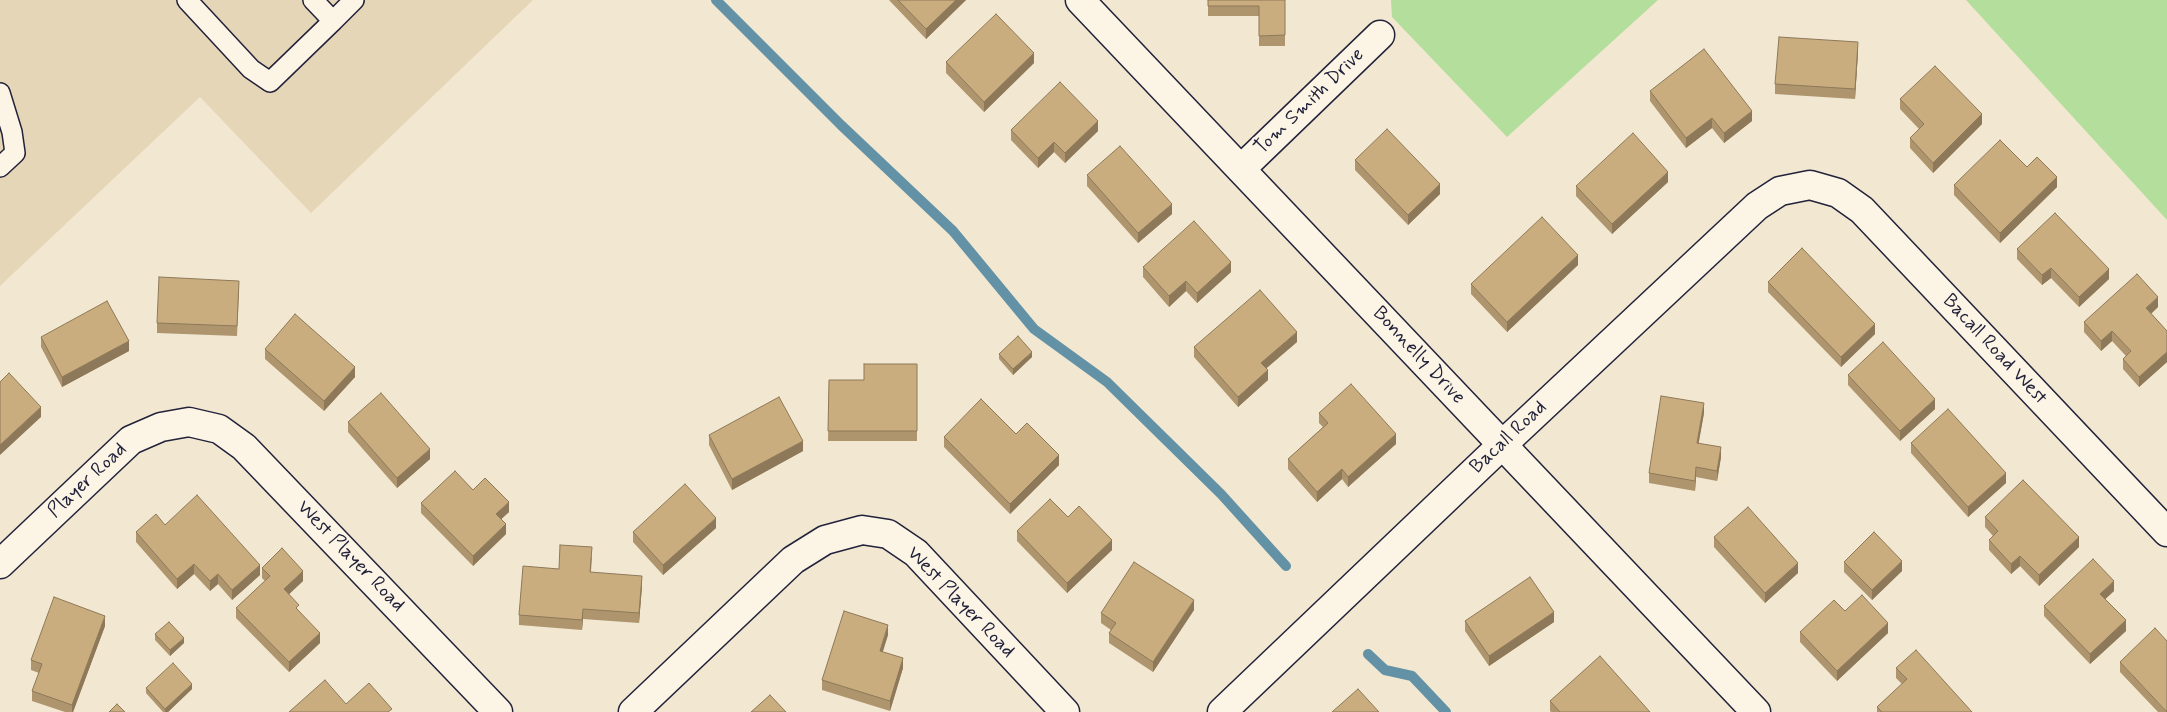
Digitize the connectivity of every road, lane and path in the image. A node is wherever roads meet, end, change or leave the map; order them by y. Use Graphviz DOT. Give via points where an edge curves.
graph roads {
  1 [pos="187,0"];
  2 [pos="313,0"];
  3 [pos="354,0"];
  4 [pos="1080,0"];
  5 [pos="333,21"];
  6 [pos="1380,35"];
  7 [pos="0,93"];
  8 [pos="0,167"];
  9 [pos="1241,169"];
  10 [pos="1810,185"];
  11 [pos="189,422"];
  12 [pos="1502,444"];
  13 [pos="2167,532"];
  14 [pos="0,564"];
  15 [pos="498,712"];
  16 [pos="634,712"];
  17 [pos="1065,712"];
  18 [pos="1222,712"];
  19 [pos="1756,712"];
  1 -- 5 [label="lane" via="251,69 270,82"];
  2 -- 5 [label="lane"];
  3 -- 5 [label="lane"];
  4 -- 9 [label="street, Bonnelly Drive"];
  6 -- 9 [label="street, Tom Smith Drive"];
  7 -- 8 [label="lane" via="15,153"];
  9 -- 12 [label="street, Bonnelly Drive"];
  10 -- 12 [label="street, Bacall Road" via="1780,192 1757,206"];
  10 -- 13 [label="street, Bacall Road West" via="1838,193 1862,210"];
  11 -- 14 [label="street, Player Road" via="161,427 131,440"];
  11 -- 15 [label="street, West Player Road" via="219,428 244,447"];
  12 -- 18 [label="street, Bacall Road"];
  12 -- 19 [label="street, Bonnelly Drive"];
  16 -- 17 [label="street, West Player Road" via="793,560 825,540 862,530 888,534 916,552"];
}
